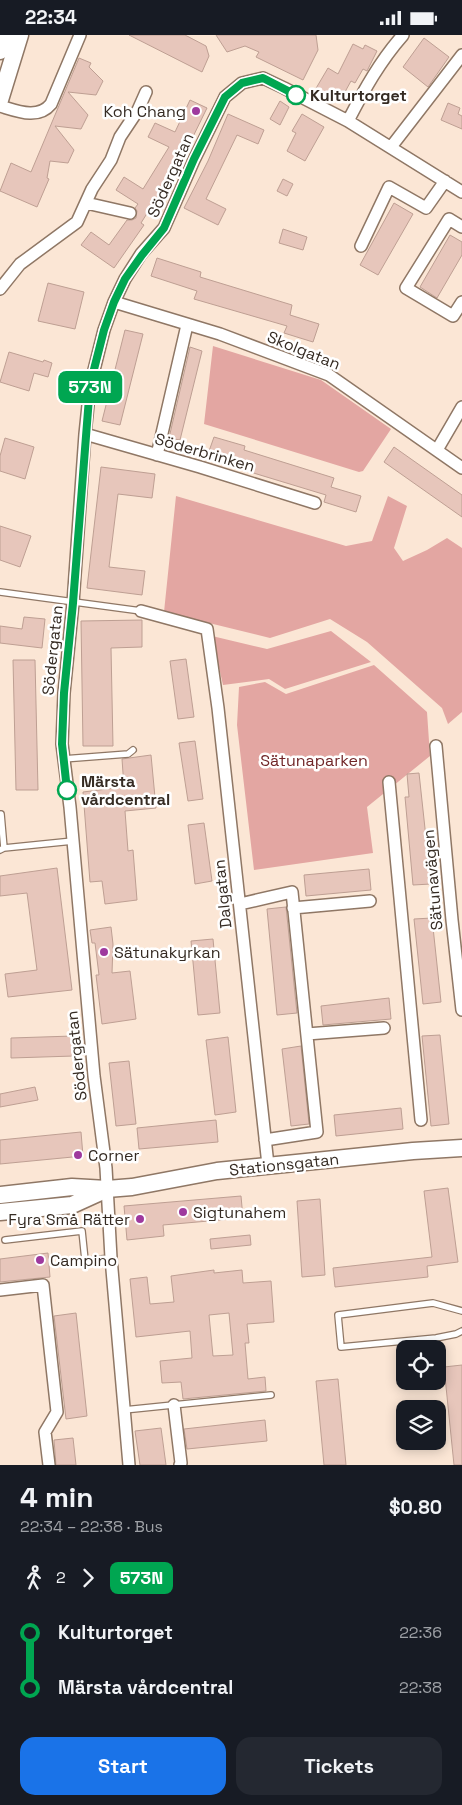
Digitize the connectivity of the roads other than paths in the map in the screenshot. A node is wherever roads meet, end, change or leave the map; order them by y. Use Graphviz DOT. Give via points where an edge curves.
graph roads {
  1 [pos="5,35"];
  2 [pos="20,35"];
  3 [pos="80,35"];
  4 [pos="399,36"];
  5 [pos="0,51"];
  6 [pos="462,55"];
  7 [pos="146,92"];
  8 [pos="0,100"];
  9 [pos="0,106"];
  10 [pos="348,121"];
  11 [pos="391,147"];
  12 [pos="445,181"];
  13 [pos="462,192"];
  14 [pos="86,203"];
  15 [pos="130,213"];
  16 [pos="462,227"];
  17 [pos="361,246"];
  18 [pos="0,289"];
  19 [pos="114,302"];
  20 [pos="462,302"];
  21 [pos="187,325"];
  22 [pos="462,407"];
  23 [pos="85,434"];
  24 [pos="437,450"];
  25 [pos="157,455"];
  26 [pos="462,468"];
  27 [pos="315,503"];
  28 [pos="0,592"];
  29 [pos="73,603"];
  30 [pos="141,611"];
  31 [pos="436,746"];
  32 [pos="133,750"];
  33 [pos="63,759"];
  34 [pos="389,782"];
  35 [pos="0,814"];
  36 [pos="73,841"];
  37 [pos="2,849"];
  38 [pos="370,901"];
  39 [pos="240,904"];
  40 [pos="293,908"];
  41 [pos="457,922"];
  42 [pos="462,1010"];
  43 [pos="384,1029"];
  44 [pos="307,1034"];
  45 [pos="421,1120"];
  46 [pos="265,1140"];
  47 [pos="462,1147"];
  48 [pos="268,1165"];
  49 [pos="107,1189"];
  50 [pos="0,1195"];
  51 [pos="0,1212"];
  52 [pos="4,1241"];
  53 [pos="111,1259"];
  54 [pos="85,1260"];
  55 [pos="61,1263"];
  56 [pos="0,1290"];
  57 [pos="462,1311"];
  58 [pos="462,1331"];
  59 [pos="271,1395"];
  60 [pos="174,1405"];
  61 [pos="123,1410"];
  62 [pos="49,1465"];
  63 [pos="129,1465"];
  64 [pos="180,1465"];
  1 -- 5 [label="street"];
  2 -- 8 [label="street"];
  3 -- 9 [label="street" via="46,111 37,114"];
  4 -- 10 [label="street" via="371,77"];
  6 -- 11 [label="street"];
  7 -- 14 [label="street"];
  10 -- 11 [label="street, Södergatan"];
  10 -- 19 [label="street, Södergatan" via="263,78 242,83 225,97 164,228 125,279"];
  11 -- 12 [label="street, Södergatan"];
  12 -- 13 [label="street, Södergatan"];
  12 -- 17 [label="street" via="426,207 389,187"];
  14 -- 15 [label="street"];
  14 -- 18 [label="street" via="77,221 20,264"];
  16 -- 20 [label="street" via="449,219 406,288 453,316"];
  19 -- 21 [label="street, Skolgatan"];
  19 -- 23 [label="street, Södergatan" via="90,385"];
  21 -- 24 [label="street, Skolgatan" via="330,375"];
  21 -- 25 [label="street"];
  22 -- 24 [label="street"];
  23 -- 25 [label="street, Söderbrinken"];
  23 -- 29 [label="street, Södergatan"];
  24 -- 26 [label="street, Skolgatan"];
  25 -- 27 [label="street, Söderbrinken"];
  28 -- 29 [label="lane"];
  29 -- 30 [label="lane"];
  29 -- 33 [label="street, Södergatan" via="64,693"];
  30 -- 39 [label="street, Dalgatan" via="207,629"];
  31 -- 41 [label="street, Sätunavägen"];
  32 -- 33 [label="lane" via="128,754"];
  33 -- 36 [label="street, Södergatan"];
  34 -- 45 [label="street"];
  35 -- 37 [label="lane"];
  36 -- 37 [label="lane"];
  36 -- 49 [label="street, Södergatan"];
  38 -- 40 [label="street"];
  39 -- 40 [label="street" via="292,892"];
  39 -- 46 [label="street, Dalgatan"];
  40 -- 44 [label="street"];
  41 -- 42 [label="street, Sätunavägen"];
  43 -- 44 [label="street"];
  44 -- 46 [label="street" via="317,1132"];
  46 -- 48 [label="street, Dalgatan"];
  47 -- 48 [label="street, Stationsgatan"];
  48 -- 49 [label="street, Stationsgatan"];
  49 -- 50 [label="street, Stationsgatan" via="72,1187"];
  49 -- 51 [label="street, Stationsgatan" via="72,1205"];
  49 -- 53 [label="street, Södergatan"];
  52 -- 54 [label="lane" via="82,1231"];
  53 -- 54 [label="lane"];
  53 -- 61 [label="street, Södergatan"];
  54 -- 55 [label="lane"];
  56 -- 62 [label="street" via="43,1285 58,1412 45,1432"];
  57 -- 58 [label="lane" via="433,1303 338,1315 341,1347 436,1338"];
  59 -- 60 [label="lane"];
  60 -- 61 [label="lane"];
  60 -- 64 [label="street"];
  61 -- 63 [label="street, Södergatan"];
}
